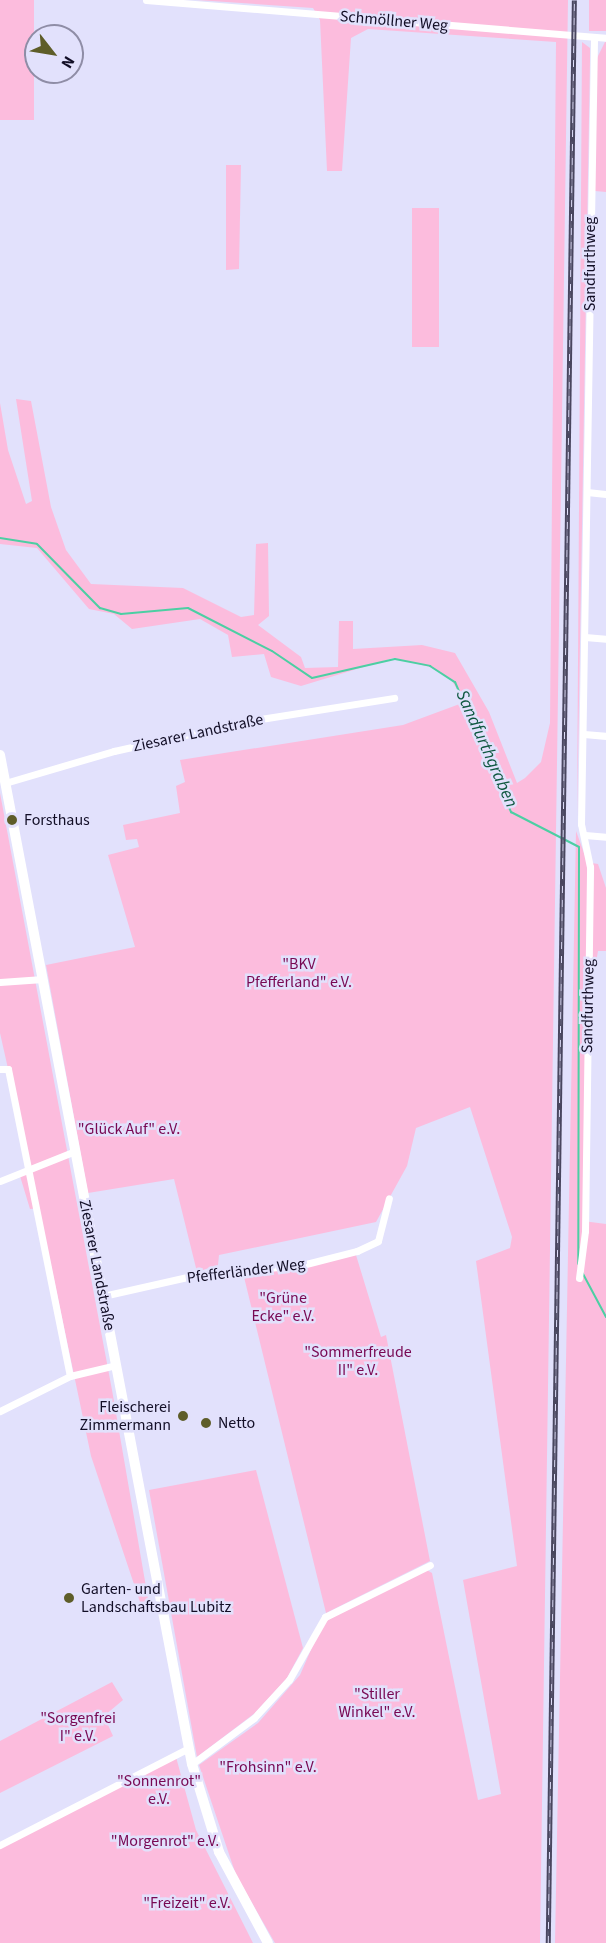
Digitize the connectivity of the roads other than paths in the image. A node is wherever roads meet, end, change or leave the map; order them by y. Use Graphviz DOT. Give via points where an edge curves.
graph roads {
  1 [pos="146,0"];
  2 [pos="594,37"];
  3 [pos="606,38"];
  4 [pos="587,492"];
  5 [pos="606,494"];
  6 [pos="585,637"];
  7 [pos="606,639"];
  8 [pos="394,698"];
  9 [pos="584,734"];
  10 [pos="606,736"];
  11 [pos="0,755"];
  12 [pos="5,783"];
  13 [pos="585,835"];
  14 [pos="606,837"];
  15 [pos="43,979"];
  16 [pos="0,982"];
  17 [pos="0,1069"];
  18 [pos="75,1150"];
  19 [pos="28,1167"];
  20 [pos="0,1181"];
  21 [pos="389,1197"];
  22 [pos="579,1278"];
  23 [pos="103,1296"];
  24 [pos="116,1365"];
  25 [pos="70,1376"];
  26 [pos="0,1411"];
  27 [pos="430,1565"];
  28 [pos="189,1748"];
  29 [pos="192,1764"];
  30 [pos="0,1845"];
  31 [pos="268,1943"];
  1 -- 2 [label="street, Schmöllner Weg"];
  2 -- 3 [label="street, Schmöllner Weg"];
  2 -- 4 [label="street, Sandfurthweg"];
  4 -- 5 [label="street"];
  4 -- 6 [label="street, Sandfurthweg"];
  6 -- 7 [label="street"];
  6 -- 9 [label="street, Sandfurthweg"];
  8 -- 12 [label="street, Ziesarer Landstraße" via="248,721 114,751"];
  9 -- 10 [label="street"];
  9 -- 13 [label="street, Sandfurthweg"];
  11 -- 12 [label="main road, Ziesarer Landstraße"];
  12 -- 15 [label="main road, Ziesarer Landstraße"];
  13 -- 14 [label="street"];
  13 -- 22 [label="street, Sandfurthweg" via="590,867"];
  15 -- 16 [label="street"];
  15 -- 18 [label="main road, Ziesarer Landstraße"];
  17 -- 19 [label="street" via="8,1069"];
  18 -- 19 [label="street"];
  18 -- 23 [label="main road, Ziesarer Landstraße"];
  19 -- 20 [label="street"];
  19 -- 25 [label="street"];
  21 -- 23 [label="street, Pfefferländer Weg" via="378,1241 357,1251 302,1265 201,1274"];
  23 -- 24 [label="main road, Ziesarer Landstraße"];
  24 -- 25 [label="street"];
  24 -- 28 [label="main road, Ziesarer Landstraße"];
  25 -- 26 [label="street"];
  27 -- 29 [label="street" via="325,1617 289,1680 254,1718"];
  28 -- 29 [label="main road, Ziesarer Landstraße"];
  28 -- 30 [label="street"];
  29 -- 31 [label="main road, Ziesarer Landstraße" via="219,1852"];
}
